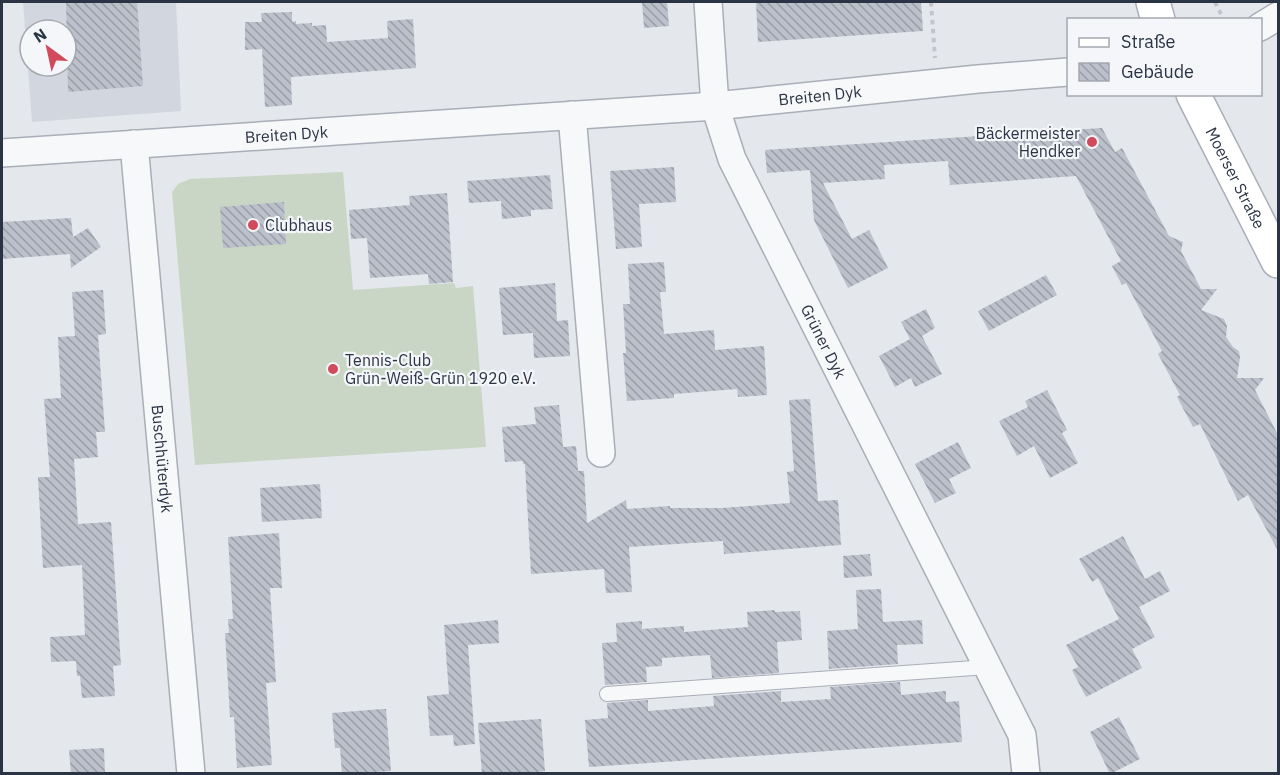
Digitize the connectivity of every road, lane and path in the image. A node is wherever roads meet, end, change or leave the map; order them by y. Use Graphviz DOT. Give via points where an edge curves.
graph roads {
  1 [pos="708,2"];
  2 [pos="932,2"];
  3 [pos="1153,2"];
  4 [pos="1215,2"];
  5 [pos="1278,16"];
  6 [pos="1157,18"];
  7 [pos="1223,18"];
  8 [pos="1262,26"];
  9 [pos="1067,72"];
  10 [pos="937,83"];
  11 [pos="1195,96"];
  12 [pos="715,106"];
  13 [pos="572,115"];
  14 [pos="134,144"];
  15 [pos="2,153"];
  16 [pos="1278,261"];
  17 [pos="601,453"];
  18 [pos="988,667"];
  19 [pos="607,694"];
  20 [pos="191,774"];
  21 [pos="1026,774"];
  1 -- 12 [label="street, Grüner Dyk"];
  2 -- 10 [label="path"];
  3 -- 6 [label="main road"];
  4 -- 7 [label="path"];
  5 -- 8 [label="street"];
  9 -- 10 [label="street, Breiten Dyk"];
  10 -- 12 [label="street, Breiten Dyk"];
  11 -- 16 [label="main road, Moerser Straße"];
  12 -- 13 [label="street, Breiten Dyk"];
  12 -- 18 [label="street, Grüner Dyk" via="732,159"];
  13 -- 14 [label="street, Breiten Dyk"];
  13 -- 17 [label="street"];
  14 -- 15 [label="street, Breiten Dyk"];
  14 -- 20 [label="street, Buschhüterdyk"];
  18 -- 19 [label="lane"];
  18 -- 21 [label="street, Grüner Dyk" via="1022,735"];
}
